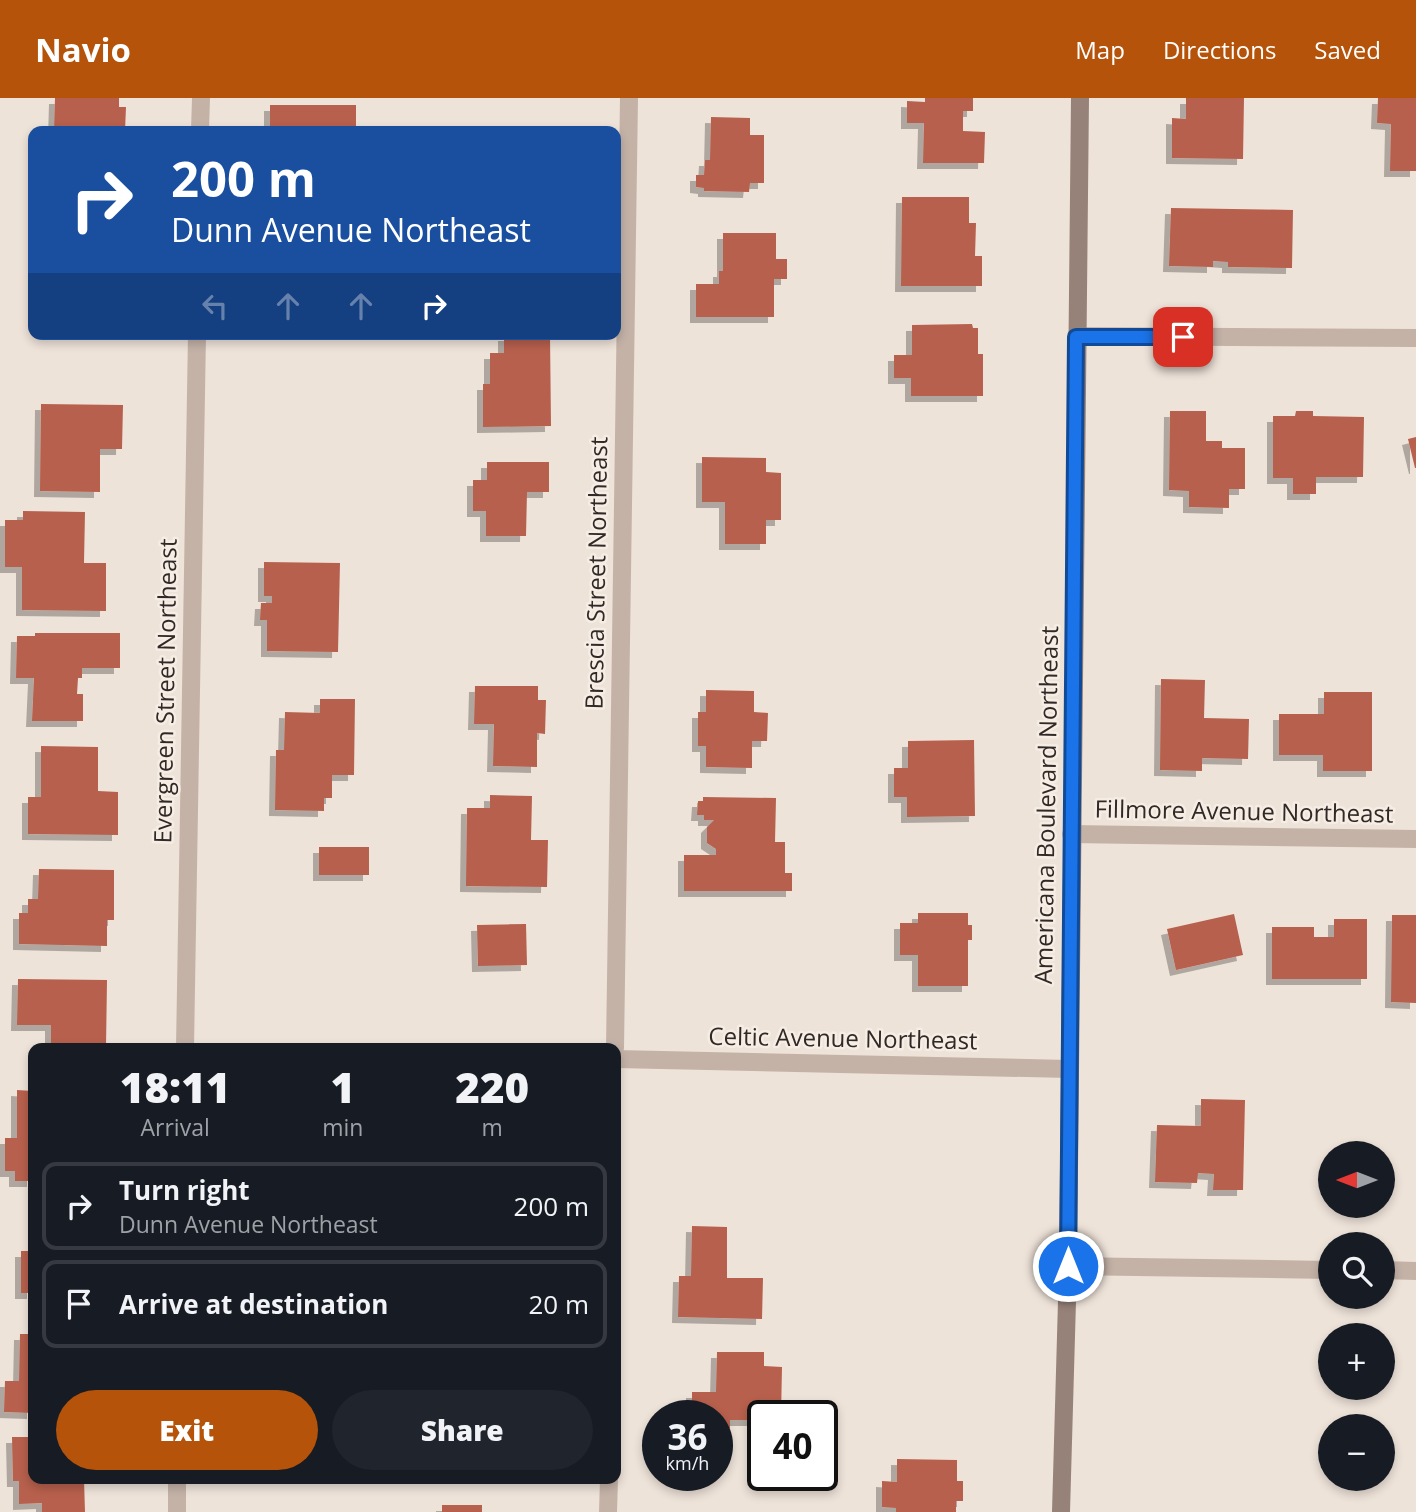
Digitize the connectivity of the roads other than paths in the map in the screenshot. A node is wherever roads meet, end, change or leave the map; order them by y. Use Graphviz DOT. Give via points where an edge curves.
graph roads {
  1 [pos="201,98"];
  2 [pos="629,98"];
  3 [pos="1080,98"];
  4 [pos="200,126"];
  5 [pos="1076,337"];
  6 [pos="1416,338"];
  7 [pos="197,340"];
  8 [pos="1072,834"];
  9 [pos="1416,839"];
  10 [pos="185,1043"];
  11 [pos="615,1043"];
  12 [pos="621,1059"];
  13 [pos="1069,1069"];
  14 [pos="1068,1266"];
  15 [pos="1318,1270"];
  16 [pos="1395,1270"];
  17 [pos="1416,1271"];
  18 [pos="177,1484"];
  19 [pos="609,1484"];
  20 [pos="177,1512"];
  21 [pos="608,1512"];
  22 [pos="1061,1512"];
  1 -- 4 [label="street"];
  2 -- 11 [label="street, Brescia Street Northeast"];
  3 -- 5 [label="street, Americana Boulevard Northeast"];
  5 -- 6 [label="street"];
  5 -- 8 [label="street, Americana Boulevard Northeast"];
  7 -- 10 [label="street, Evergreen Street Northeast"];
  8 -- 9 [label="street, Fillmore Avenue Northeast"];
  8 -- 13 [label="street, Americana Boulevard Northeast"];
  12 -- 13 [label="street, Celtic Avenue Northeast"];
  13 -- 14 [label="street, Americana Boulevard Northeast"];
  14 -- 15 [label="street"];
  14 -- 22 [label="street, Americana Boulevard Northeast"];
  16 -- 17 [label="street"];
  18 -- 20 [label="street"];
  19 -- 21 [label="street"];
}
